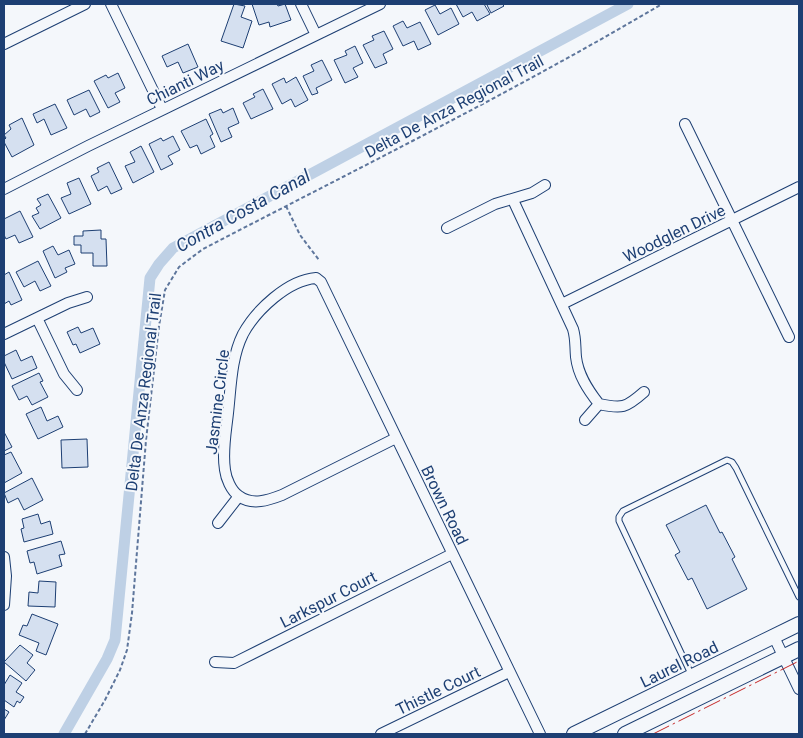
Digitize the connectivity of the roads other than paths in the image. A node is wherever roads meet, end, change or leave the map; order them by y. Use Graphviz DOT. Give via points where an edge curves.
graph roads {
  1 [pos="86,4"];
  2 [pos="111,4"];
  3 [pos="301,4"];
  4 [pos="380,4"];
  5 [pos="316,35"];
  6 [pos="4,44"];
  7 [pos="162,109"];
  8 [pos="685,124"];
  9 [pos="545,185"];
  10 [pos="799,187"];
  11 [pos="4,190"];
  12 [pos="512,200"];
  13 [pos="732,222"];
  14 [pos="446,228"];
  15 [pos="325,289"];
  16 [pos="87,297"];
  17 [pos="562,304"];
  18 [pos="37,318"];
  19 [pos="4,334"];
  20 [pos="790,338"];
  21 [pos="77,390"];
  22 [pos="644,392"];
  23 [pos="599,404"];
  24 [pos="584,420"];
  25 [pos="396,438"];
  26 [pos="239,496"];
  27 [pos="218,524"];
  28 [pos="452,554"];
  29 [pos="4,558"];
  30 [pos="799,597"];
  31 [pos="4,605"];
  32 [pos="799,624"];
  33 [pos="774,637"];
  34 [pos="799,649"];
  35 [pos="784,657"];
  36 [pos="214,662"];
  37 [pos="509,672"];
  38 [pos="692,677"];
  39 [pos="799,689"];
  40 [pos="381,734"];
  41 [pos="540,734"];
  42 [pos="574,734"];
  43 [pos="625,734"];
  1 -- 6 [label="street"];
  2 -- 7 [label="street"];
  3 -- 5 [label="street"];
  4 -- 5 [label="street, Chianti Way"];
  5 -- 7 [label="street, Chianti Way"];
  7 -- 11 [label="street, Chianti Way"];
  8 -- 13 [label="street"];
  9 -- 12 [label="street"];
  10 -- 13 [label="street, Woodglen Drive"];
  12 -- 14 [label="street" via="496,204"];
  12 -- 17 [label="street"];
  13 -- 17 [label="street, Woodglen Drive"];
  13 -- 20 [label="street"];
  15 -- 25 [label="street, Brown Road"];
  15 -- 26 [label="street, Jasmine Circle" via="316,278 308,279 272,299 243,334 236,351 224,454 225,472"];
  16 -- 18 [label="street"];
  17 -- 23 [label="street" via="576,341 578,368 587,390"];
  18 -- 19 [label="street"];
  18 -- 21 [label="street" via="64,374"];
  22 -- 23 [label="street" via="632,403 617,408"];
  23 -- 24 [label="street"];
  25 -- 26 [label="street" via="268,501"];
  25 -- 28 [label="street, Brown Road"];
  26 -- 27 [label="street"];
  28 -- 36 [label="street, Larkspur Court" via="234,663"];
  28 -- 37 [label="street, Brown Road"];
  29 -- 31 [label="street"];
  30 -- 38 [label="lane" via="736,468 728,460 623,511 619,521"];
  32 -- 33 [label="main road, Laurel Road"];
  33 -- 35 [label="street"];
  33 -- 38 [label="main road, Laurel Road"];
  34 -- 35 [label="main road"];
  35 -- 39 [label="street"];
  35 -- 43 [label="main road"];
  37 -- 40 [label="street, Thistle Court"];
  37 -- 41 [label="street, Brown Road"];
  38 -- 42 [label="main road, Laurel Road"];
}
